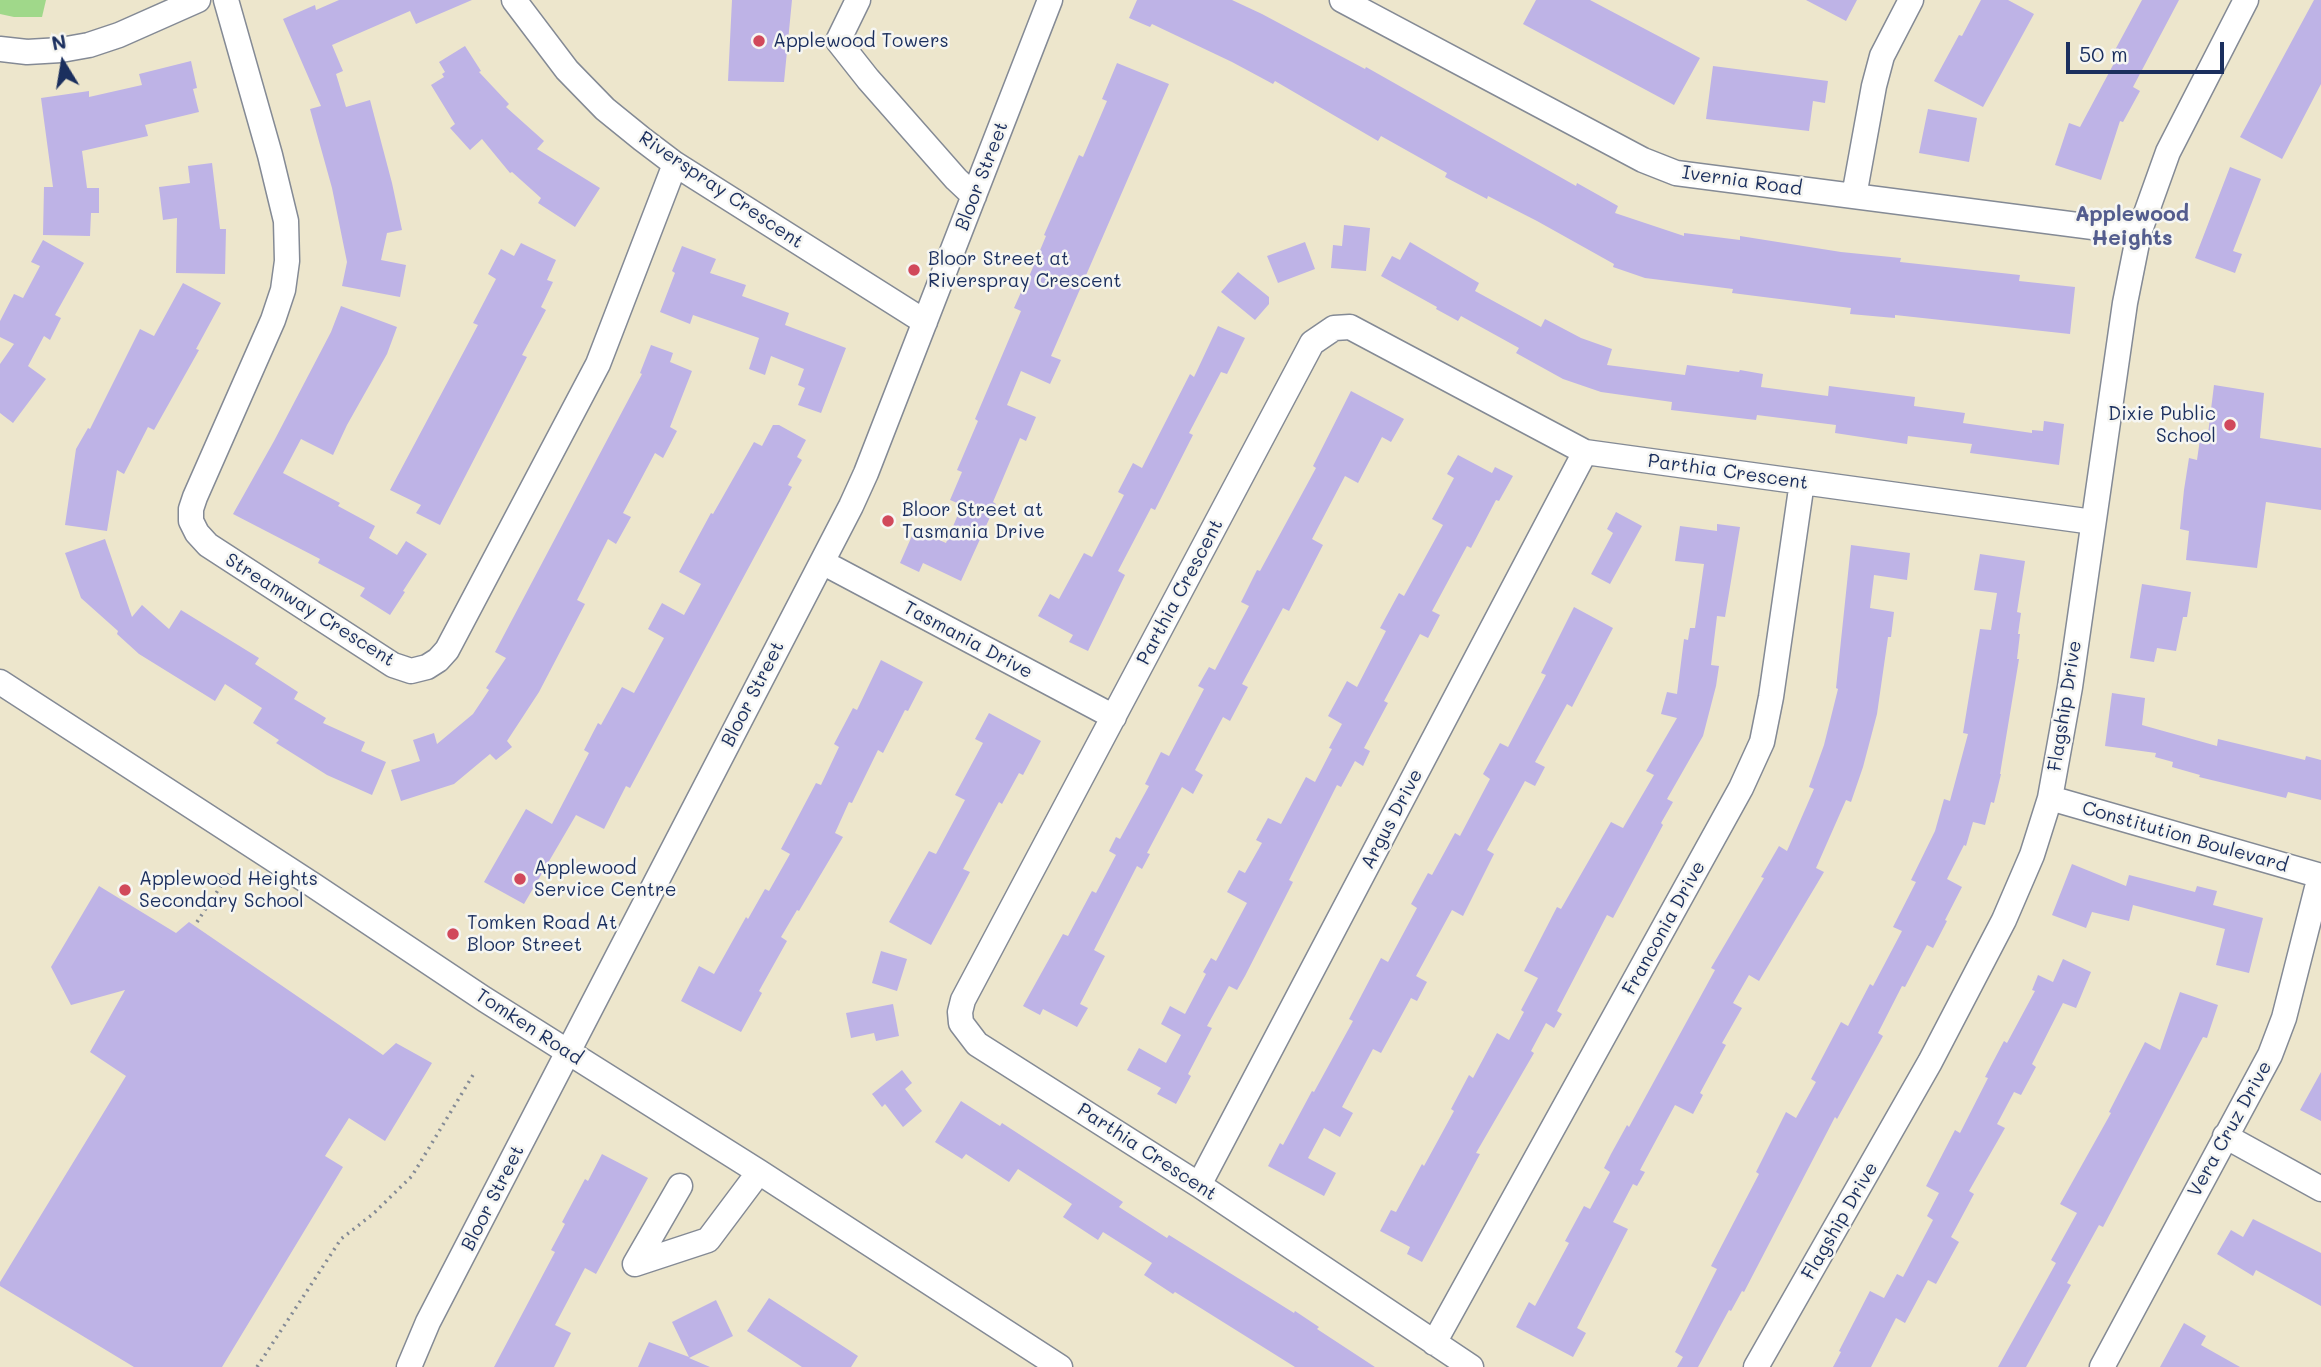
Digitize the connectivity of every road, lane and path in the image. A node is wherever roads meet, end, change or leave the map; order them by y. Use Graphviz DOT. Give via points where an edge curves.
graph roads {
  1 [pos="198,0"];
  2 [pos="226,0"];
  3 [pos="514,0"];
  4 [pos="858,0"];
  5 [pos="1050,0"];
  6 [pos="1342,0"];
  7 [pos="1911,0"];
  8 [pos="2246,0"];
  9 [pos="1367,6"];
  10 [pos="0,49"];
  11 [pos="676,164"];
  12 [pos="974,196"];
  13 [pos="1854,196"];
  14 [pos="2139,233"];
  15 [pos="925,322"];
  16 [pos="1585,452"];
  17 [pos="1802,482"];
  18 [pos="2093,522"];
  19 [pos="822,562"];
  20 [pos="0,682"];
  21 [pos="1114,717"];
  22 [pos="2050,798"];
  23 [pos="230,872"];
  24 [pos="2321,876"];
  25 [pos="197,922"];
  26 [pos="568,1053"];
  27 [pos="473,1075"];
  28 [pos="2225,1136"];
  29 [pos="759,1172"];
  30 [pos="1199,1185"];
  31 [pos="680,1186"];
  32 [pos="2321,1189"];
  33 [pos="1434,1343"];
  34 [pos="257,1367"];
  35 [pos="410,1367"];
  36 [pos="1060,1367"];
  37 [pos="1471,1367"];
  38 [pos="1756,1367"];
  39 [pos="2102,1367"];
  1 -- 10 [label="street" via="89,45 27,52"];
  2 -- 11 [label="street, Streamway Crescent" via="286,221 287,261 273,320 194,497 191,521 208,545 393,665 411,671 427,667 447,650 598,364"];
  3 -- 11 [label="street, Riverspray Crescent" via="586,89"];
  4 -- 12 [label="street" via="838,41"];
  5 -- 12 [label="street, Bloor Street"];
  6 -- 9 [label="street, Ivernia Road"];
  7 -- 13 [label="street" via="1882,56"];
  8 -- 14 [label="street, Flagship Drive" via="2168,152"];
  9 -- 13 [label="street, Ivernia Road" via="1658,167"];
  11 -- 15 [label="street, Riverspray Crescent"];
  12 -- 15 [label="street, Bloor Street"];
  13 -- 14 [label="street, Ivernia Road"];
  14 -- 18 [label="street, Flagship Drive"];
  15 -- 19 [label="street, Bloor Street" via="866,473"];
  16 -- 17 [label="street, Parthia Crescent"];
  16 -- 21 [label="street, Parthia Crescent" via="1350,327 1334,328 1311,343"];
  16 -- 30 [label="street, Argus Drive"];
  17 -- 18 [label="street, Parthia Crescent"];
  17 -- 33 [label="street, Franconia Drive" via="1762,742"];
  18 -- 22 [label="street, Flagship Drive"];
  19 -- 21 [label="street, Tasmania Drive"];
  19 -- 26 [label="street, Bloor Street"];
  20 -- 26 [label="street, Tomken Road"];
  21 -- 30 [label="street, Parthia Crescent" via="963,1000 961,1023 977,1044"];
  22 -- 24 [label="street, Constitution Boulevard"];
  22 -- 38 [label="street, Flagship Drive" via="2004,920 1930,1062"];
  23 -- 25 [label="path"];
  24 -- 28 [label="street, Vera Cruz Drive" via="2284,1018 2270,1055"];
  26 -- 29 [label="street, Tomken Road"];
  26 -- 35 [label="street, Bloor Street" via="428,1322"];
  27 -- 34 [label="path" via="412,1176 341,1239"];
  28 -- 32 [label="street"];
  28 -- 39 [label="street, Vera Cruz Drive"];
  29 -- 31 [label="street" via="708,1240 635,1264"];
  29 -- 36 [label="street, Tomken Road"];
  30 -- 33 [label="street, Parthia Crescent"];
  33 -- 37 [label="street, Parthia Crescent"];
}
